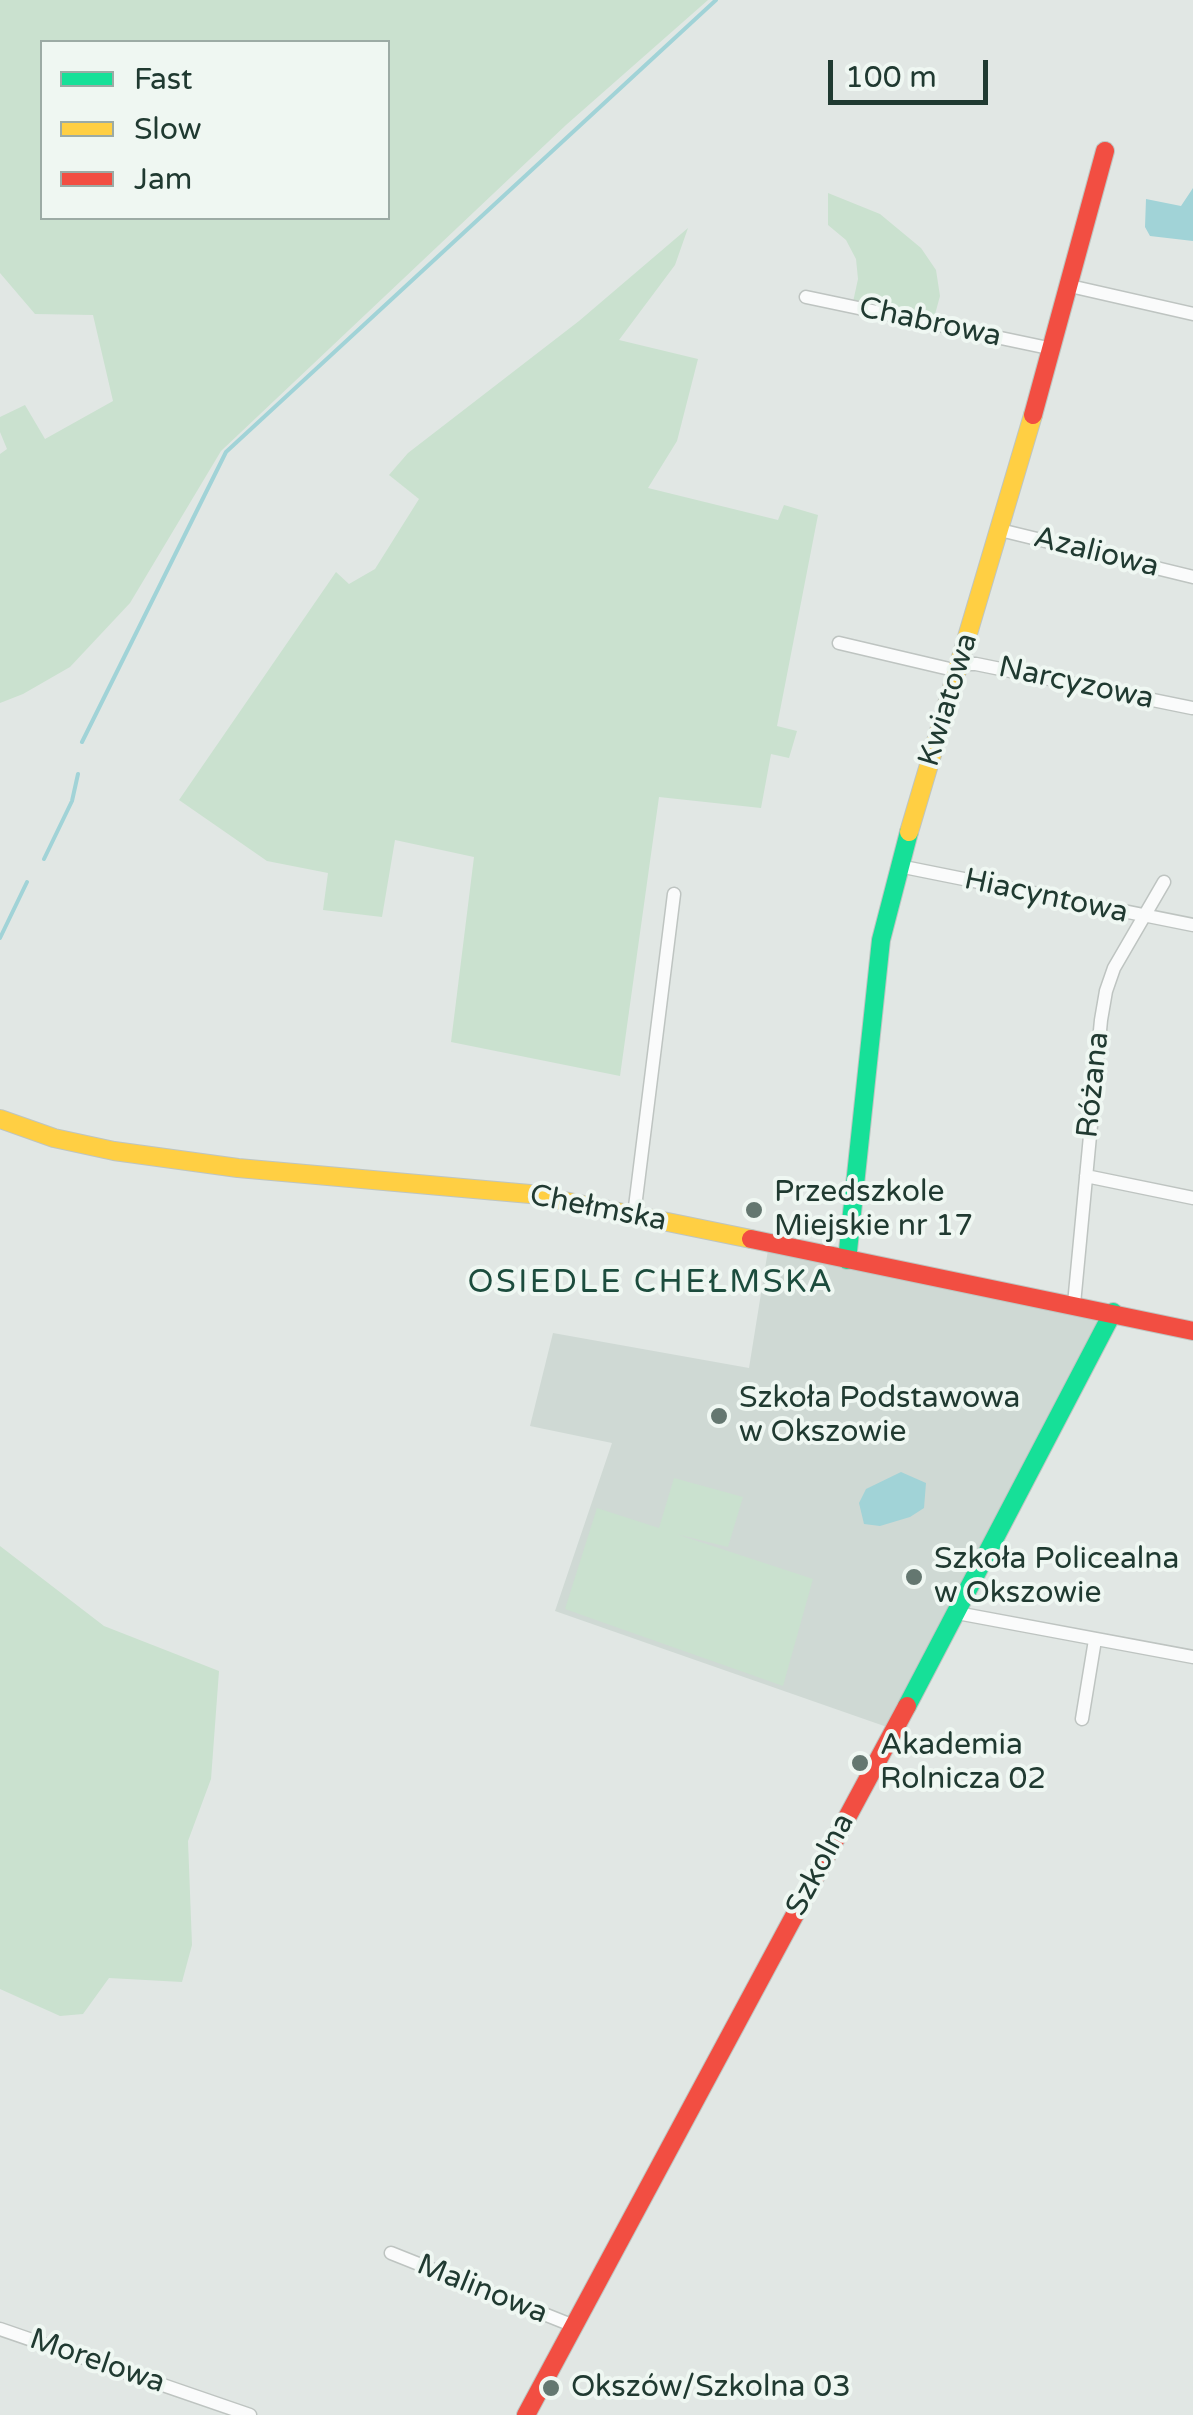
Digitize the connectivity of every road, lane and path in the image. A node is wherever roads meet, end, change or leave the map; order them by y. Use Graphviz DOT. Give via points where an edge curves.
graph roads {
  1 [pos="1105,150"];
  2 [pos="1070,286"];
  3 [pos="806,298"];
  4 [pos="1193,314"];
  5 [pos="1053,349"];
  6 [pos="1000,530"];
  7 [pos="1193,577"];
  8 [pos="840,643"];
  9 [pos="959,668"];
  10 [pos="1192,708"];
  11 [pos="899,866"];
  12 [pos="1164,882"];
  13 [pos="674,894"];
  14 [pos="1142,917"];
  15 [pos="1193,925"];
  16 [pos="0,1118"];
  17 [pos="1086,1176"];
  18 [pos="1193,1198"];
  19 [pos="634,1216"];
  20 [pos="847,1260"];
  21 [pos="1074,1304"];
  22 [pos="1113,1312"];
  23 [pos="1193,1331"];
  24 [pos="957,1613"];
  25 [pos="1095,1640"];
  26 [pos="1193,1658"];
  27 [pos="1082,1719"];
  28 [pos="390,2254"];
  29 [pos="574,2326"];
  30 [pos="0,2329"];
  31 [pos="250,2415"];
  32 [pos="526,2415"];
  1 -- 2 [label="street, Kwiatowa"];
  2 -- 4 [label="street"];
  2 -- 5 [label="street, Kwiatowa"];
  3 -- 5 [label="street, Chabrowa"];
  5 -- 6 [label="street, Kwiatowa"];
  6 -- 7 [label="street, Azaliowa"];
  6 -- 9 [label="street, Kwiatowa"];
  8 -- 9 [label="street, Narcyzowa"];
  9 -- 10 [label="street, Narcyzowa" via="976,664"];
  9 -- 11 [label="street, Kwiatowa"];
  11 -- 14 [label="street, Hiacyntowa"];
  11 -- 20 [label="street, Kwiatowa" via="881,940"];
  12 -- 14 [label="street, Różana"];
  13 -- 19 [label="street"];
  14 -- 15 [label="street, Hiacyntowa"];
  14 -- 17 [label="street, Różana" via="1106,991"];
  16 -- 19 [label="street, Chełmska" via="114,1150 238,1168 516,1192"];
  17 -- 18 [label="street"];
  17 -- 21 [label="street, Różana"];
  19 -- 20 [label="street, Chełmska"];
  20 -- 21 [label="street, Chełmska"];
  21 -- 22 [label="street, Chełmska"];
  22 -- 23 [label="street, Chełmska"];
  22 -- 24 [label="street, Szkolna"];
  24 -- 25 [label="street"];
  24 -- 29 [label="street, Szkolna"];
  25 -- 26 [label="street"];
  25 -- 27 [label="street"];
  28 -- 29 [label="street, Malinowa"];
  29 -- 32 [label="street, Szkolna"];
  30 -- 31 [label="street, Morelowa"];
}
